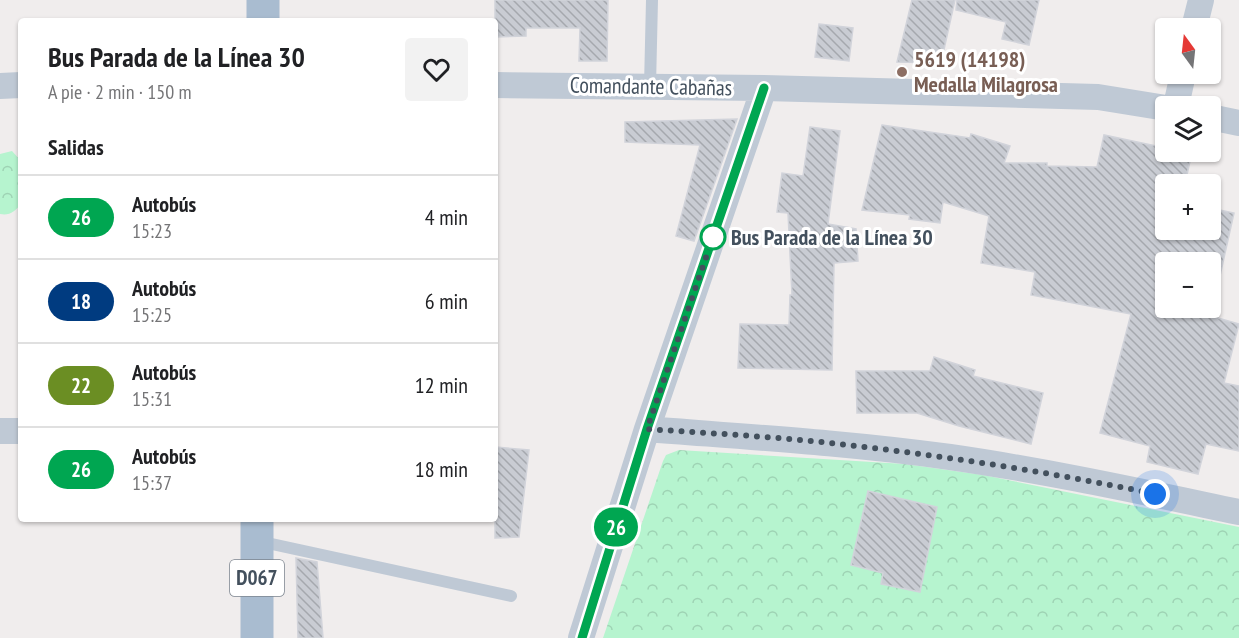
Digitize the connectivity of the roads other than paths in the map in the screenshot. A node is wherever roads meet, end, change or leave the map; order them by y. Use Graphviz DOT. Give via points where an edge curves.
graph roads {
  1 [pos="263,0"];
  2 [pos="652,0"];
  3 [pos="1201,0"];
  4 [pos="263,18"];
  5 [pos="1196,18"];
  6 [pos="18,85"];
  7 [pos="498,85"];
  8 [pos="0,86"];
  9 [pos="650,86"];
  10 [pos="764,88"];
  11 [pos="1155,106"];
  12 [pos="1221,119"];
  13 [pos="1239,123"];
  14 [pos="647,429"];
  15 [pos="0,431"];
  16 [pos="18,431"];
  17 [pos="1239,512"];
  18 [pos="257,530"];
  19 [pos="512,596"];
  20 [pos="257,638"];
  21 [pos="582,638"];
  1 -- 4 [label="main road"];
  2 -- 9 [label="lane"];
  3 -- 5 [label="street"];
  6 -- 8 [label="street"];
  7 -- 9 [label="street, Comandante Cabañas"];
  9 -- 10 [label="street, Comandante Cabañas"];
  10 -- 11 [label="street, Comandante Cabañas" via="1098,97"];
  10 -- 14 [label="street"];
  12 -- 13 [label="street"];
  14 -- 17 [label="street" via="949,457 1071,476"];
  14 -- 21 [label="street"];
  15 -- 16 [label="street"];
  18 -- 19 [label="lane"];
  18 -- 20 [label="main road, D067"];
}
